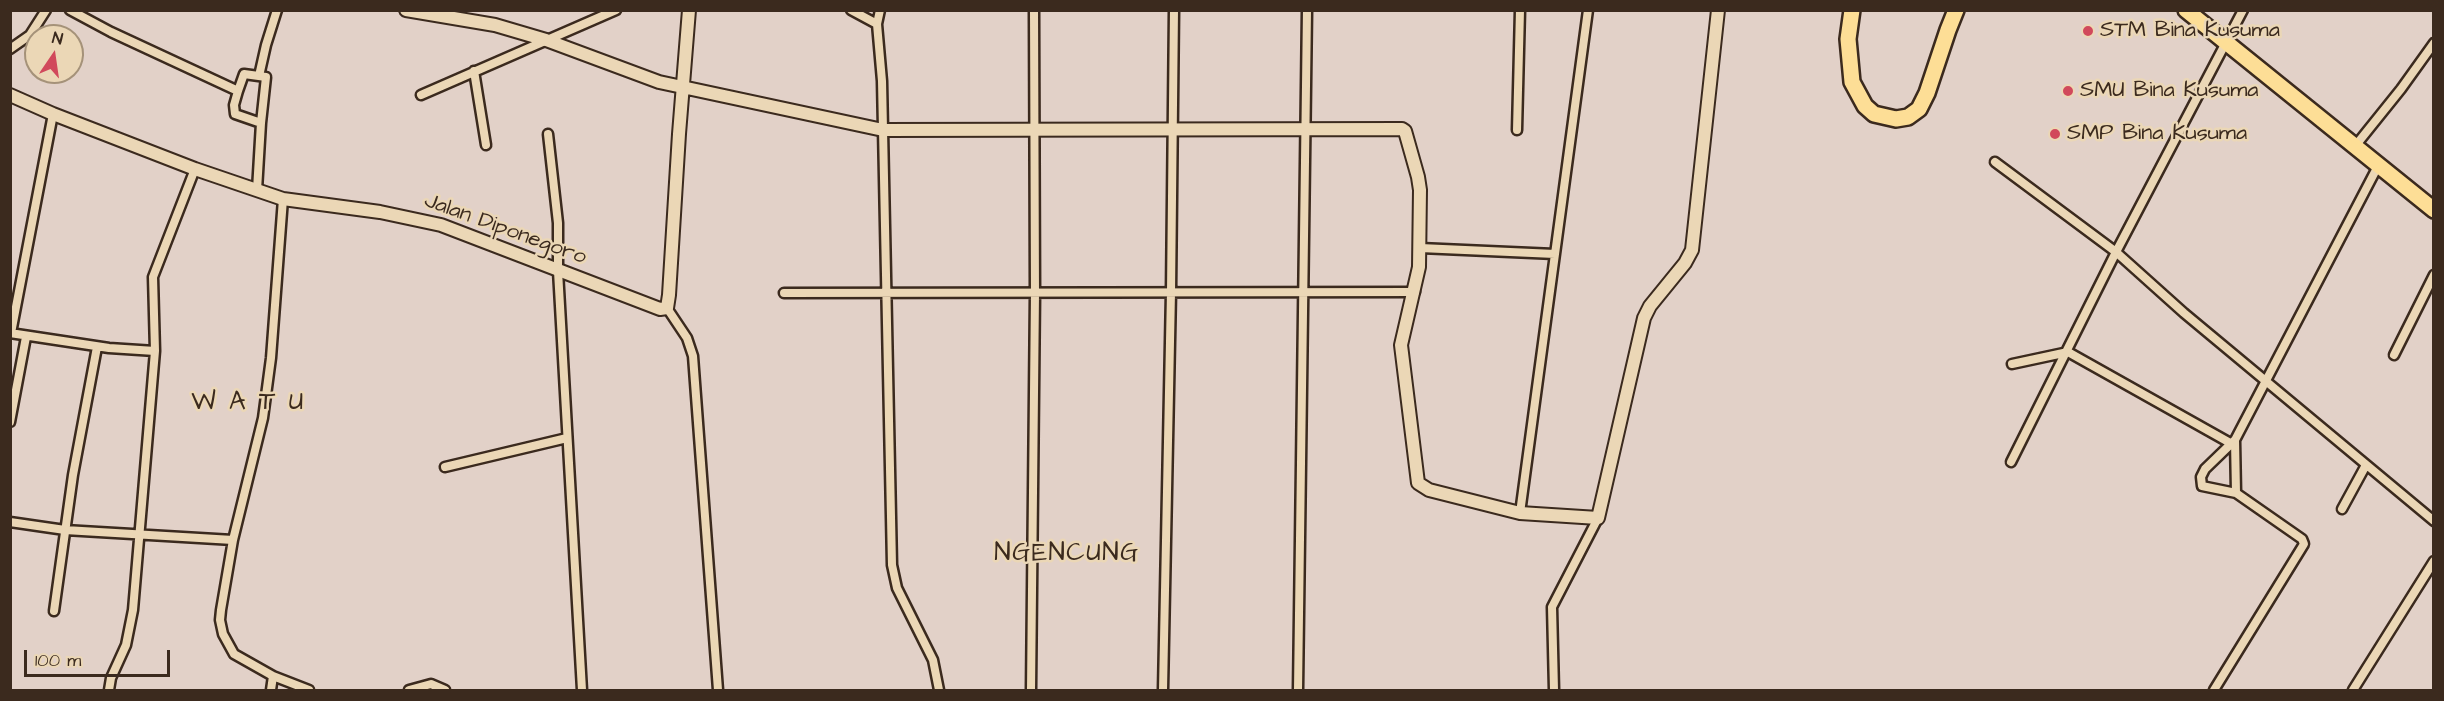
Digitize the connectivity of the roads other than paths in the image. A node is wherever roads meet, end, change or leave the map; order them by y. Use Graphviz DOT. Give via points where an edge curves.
graph roads {
  1 [pos="46,10"];
  2 [pos="70,10"];
  3 [pos="277,10"];
  4 [pos="406,10"];
  5 [pos="616,10"];
  6 [pos="689,10"];
  7 [pos="851,10"];
  8 [pos="880,10"];
  9 [pos="1034,10"];
  10 [pos="1174,10"];
  11 [pos="1307,10"];
  12 [pos="1520,10"];
  13 [pos="1588,10"];
  14 [pos="1718,10"];
  15 [pos="1852,10"];
  16 [pos="1956,10"];
  17 [pos="2186,10"];
  18 [pos="2243,10"];
  19 [pos="877,24"];
  20 [pos="546,40"];
  21 [pos="2228,42"];
  22 [pos="2433,43"];
  23 [pos="10,49"];
  24 [pos="474,71"];
  25 [pos="259,76"];
  26 [pos="683,87"];
  27 [pos="238,91"];
  28 [pos="10,95"];
  29 [pos="421,95"];
  30 [pos="53,114"];
  31 [pos="261,123"];
  32 [pos="1034,128"];
  33 [pos="1172,128"];
  34 [pos="1306,128"];
  35 [pos="883,130"];
  36 [pos="1517,130"];
  37 [pos="548,134"];
  38 [pos="486,145"];
  39 [pos="2356,145"];
  40 [pos="1995,162"];
  41 [pos="2378,166"];
  42 [pos="195,169"];
  43 [pos="257,190"];
  44 [pos="283,199"];
  45 [pos="2433,210"];
  46 [pos="1420,248"];
  47 [pos="2115,252"];
  48 [pos="1556,255"];
  49 [pos="558,271"];
  50 [pos="2433,275"];
  51 [pos="1171,292"];
  52 [pos="1415,292"];
  53 [pos="784,293"];
  54 [pos="887,293"];
  55 [pos="1035,293"];
  56 [pos="1301,293"];
  57 [pos="667,308"];
  58 [pos="11,333"];
  59 [pos="26,337"];
  60 [pos="97,347"];
  61 [pos="155,351"];
  62 [pos="2068,352"];
  63 [pos="2394,356"];
  64 [pos="2012,364"];
  65 [pos="2265,381"];
  66 [pos="10,422"];
  67 [pos="567,438"];
  68 [pos="2234,442"];
  69 [pos="2011,462"];
  70 [pos="2366,465"];
  71 [pos="446,467"];
  72 [pos="2236,493"];
  73 [pos="2342,509"];
  74 [pos="1520,513"];
  75 [pos="1598,518"];
  76 [pos="2433,521"];
  77 [pos="10,522"];
  78 [pos="65,530"];
  79 [pos="140,536"];
  80 [pos="233,540"];
  81 [pos="2433,561"];
  82 [pos="54,611"];
  83 [pos="273,676"];
  84 [pos="109,690"];
  85 [pos="271,690"];
  86 [pos="309,690"];
  87 [pos="409,690"];
  88 [pos="445,690"];
  89 [pos="582,690"];
  90 [pos="718,690"];
  91 [pos="939,690"];
  92 [pos="1031,690"];
  93 [pos="1163,690"];
  94 [pos="1298,690"];
  95 [pos="1554,690"];
  96 [pos="2214,690"];
  97 [pos="2354,690"];
  1 -- 23 [label="street" via="30,35"];
  2 -- 27 [label="street"];
  3 -- 25 [label="street"];
  4 -- 20 [label="street" via="495,25"];
  5 -- 20 [label="street"];
  6 -- 26 [label="street"];
  7 -- 19 [label="street"];
  8 -- 19 [label="street"];
  9 -- 32 [label="street"];
  10 -- 33 [label="street"];
  11 -- 34 [label="street"];
  12 -- 36 [label="street"];
  13 -- 48 [label="street"];
  14 -- 75 [label="street" via="1692,250 1644,318"];
  15 -- 16 [label="highway" via="1848,39 1852,82 1874,114 1896,119 1919,109 1928,93"];
  17 -- 21 [label="highway"];
  18 -- 21 [label="street"];
  19 -- 35 [label="street"];
  20 -- 24 [label="street"];
  20 -- 26 [label="street" via="633,74"];
  21 -- 39 [label="highway"];
  21 -- 47 [label="street"];
  22 -- 39 [label="street"];
  24 -- 29 [label="street"];
  24 -- 38 [label="street"];
  25 -- 27 [label="street" via="244,74"];
  25 -- 31 [label="street" via="266,77"];
  26 -- 35 [label="street"];
  26 -- 57 [label="street"];
  27 -- 31 [label="street" via="235,114"];
  28 -- 30 [label="street, Jalan Diponegoro"];
  30 -- 42 [label="street, Jalan Diponegoro"];
  30 -- 58 [label="street"];
  31 -- 43 [label="street"];
  32 -- 33 [label="street"];
  32 -- 35 [label="street"];
  32 -- 55 [label="street"];
  33 -- 34 [label="street"];
  33 -- 51 [label="street"];
  34 -- 46 [label="street" via="1405,130 1418,177"];
  34 -- 56 [label="street"];
  35 -- 54 [label="street"];
  37 -- 49 [label="street" via="556,201"];
  39 -- 41 [label="highway"];
  40 -- 47 [label="street"];
  41 -- 45 [label="highway"];
  41 -- 65 [label="street"];
  42 -- 43 [label="street, Jalan Diponegoro"];
  42 -- 61 [label="street" via="153,277"];
  43 -- 44 [label="street, Jalan Diponegoro"];
  44 -- 49 [label="street, Jalan Diponegoro" via="441,225"];
  44 -- 80 [label="street" via="264,408"];
  46 -- 48 [label="street"];
  46 -- 52 [label="street"];
  47 -- 62 [label="street"];
  47 -- 65 [label="street"];
  48 -- 74 [label="street"];
  49 -- 57 [label="street, Jalan Diponegoro" via="653,309"];
  49 -- 67 [label="street"];
  50 -- 63 [label="street"];
  51 -- 55 [label="street"];
  51 -- 56 [label="street"];
  51 -- 93 [label="street"];
  52 -- 56 [label="street"];
  52 -- 74 [label="street" via="1401,357 1418,483 1429,490"];
  53 -- 54 [label="street"];
  54 -- 55 [label="street"];
  54 -- 91 [label="street" via="892,565 897,588 933,660"];
  55 -- 92 [label="street"];
  56 -- 94 [label="street"];
  57 -- 90 [label="street" via="687,338 693,356"];
  58 -- 59 [label="street"];
  59 -- 60 [label="street"];
  59 -- 66 [label="street"];
  60 -- 61 [label="street"];
  60 -- 78 [label="street"];
  61 -- 79 [label="street"];
  62 -- 64 [label="street"];
  62 -- 68 [label="street"];
  62 -- 69 [label="street"];
  65 -- 68 [label="street"];
  65 -- 70 [label="street"];
  67 -- 71 [label="street"];
  67 -- 89 [label="street"];
  68 -- 72 [label="street"];
  68 -- 72 [label="street" via="2205,469 2201,483"];
  70 -- 73 [label="street"];
  70 -- 76 [label="street"];
  72 -- 96 [label="street" via="2304,544"];
  74 -- 75 [label="street"];
  75 -- 95 [label="street" via="1552,607"];
  77 -- 78 [label="street"];
  78 -- 79 [label="street"];
  78 -- 82 [label="street"];
  79 -- 80 [label="street"];
  79 -- 84 [label="street" via="130,629"];
  80 -- 83 [label="street" via="221,610 223,634 234,654"];
  81 -- 97 [label="street"];
  83 -- 85 [label="street"];
  83 -- 86 [label="street"];
  87 -- 88 [label="street" via="431,684"];
}
